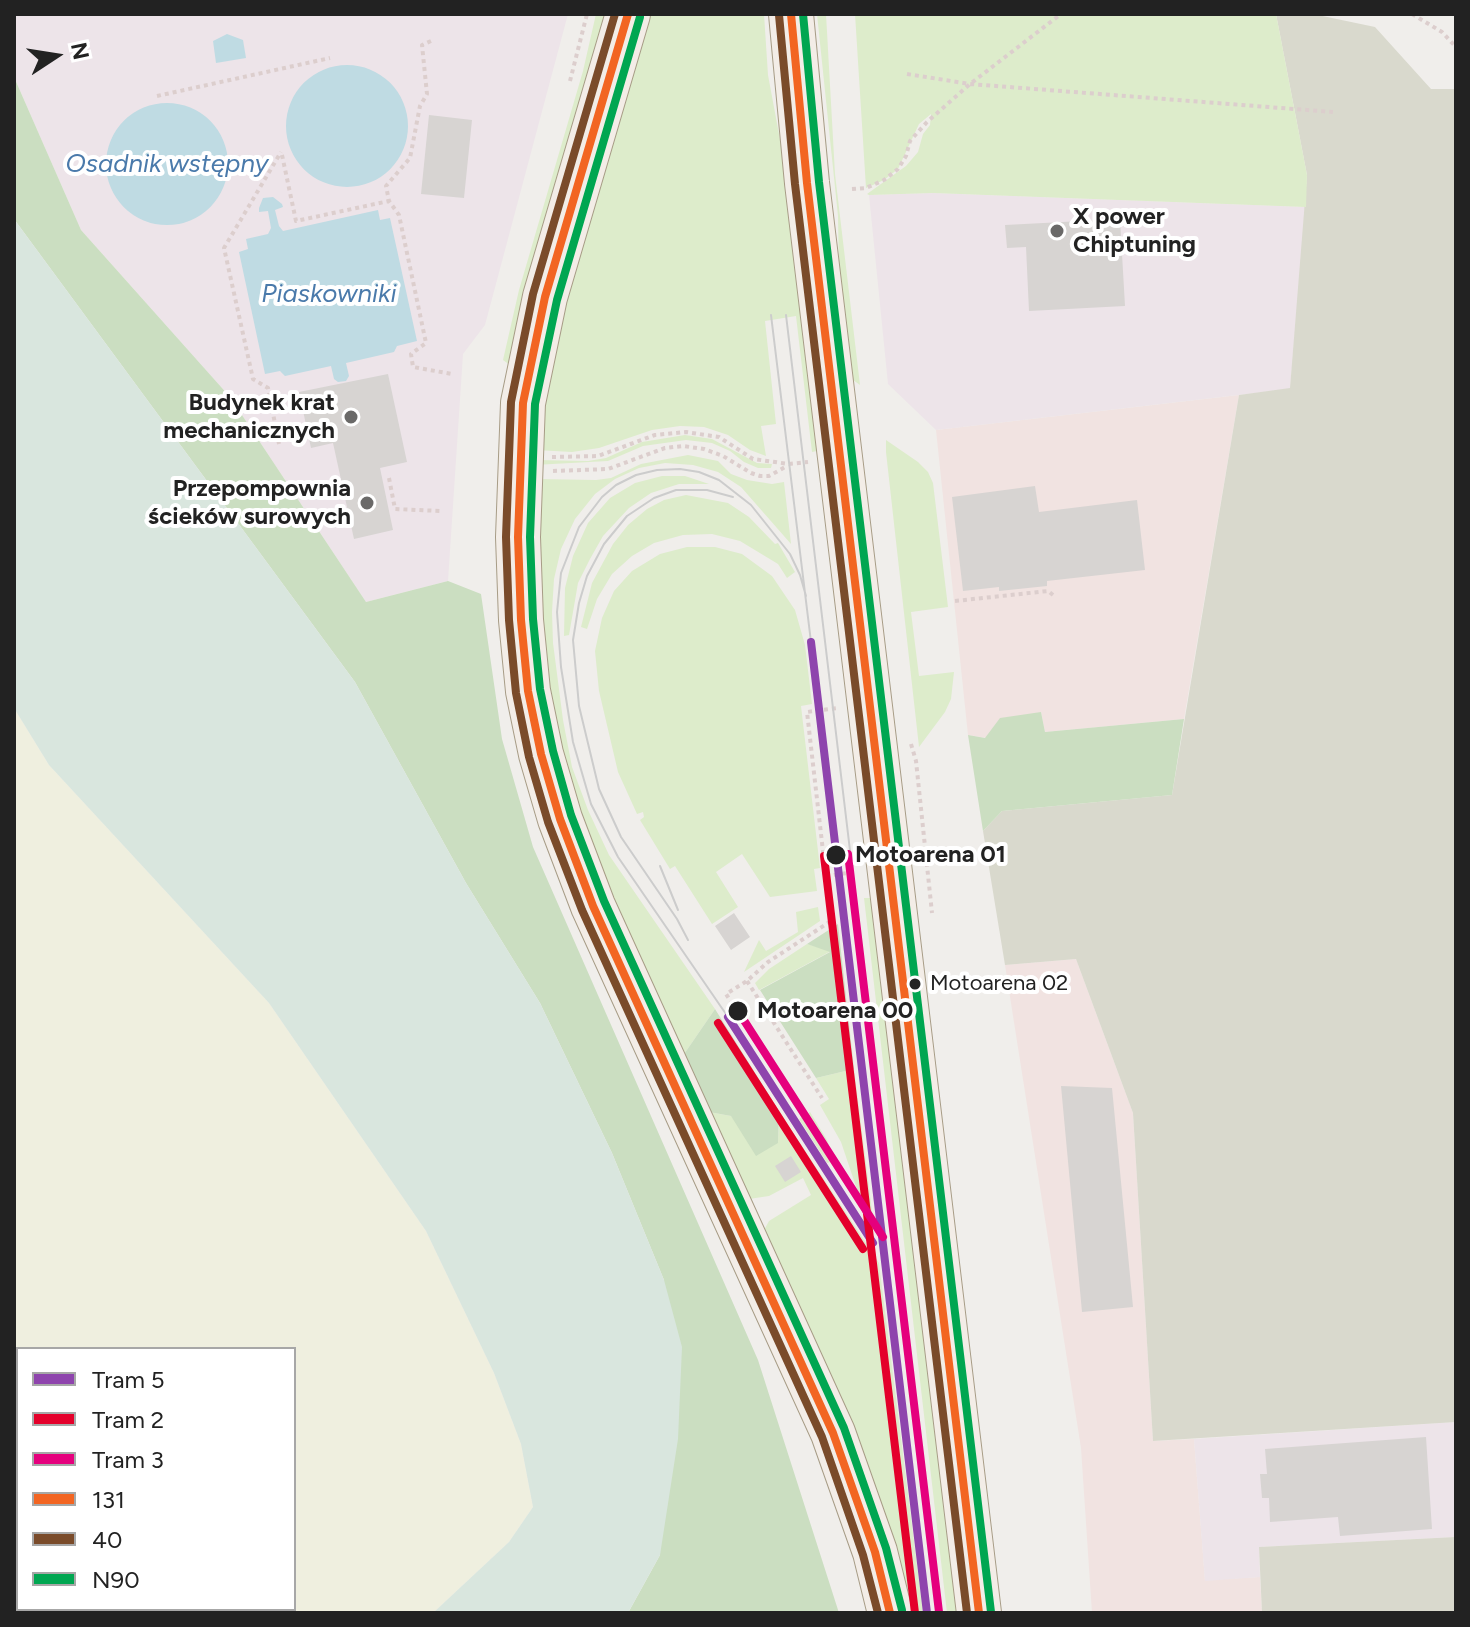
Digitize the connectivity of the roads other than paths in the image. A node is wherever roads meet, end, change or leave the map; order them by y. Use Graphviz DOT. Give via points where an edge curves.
graph roads {
  1 [pos="628,14"];
  2 [pos="791,14"];
  3 [pos="890,1613"];
  4 [pos="979,1613"];
  1 -- 3 [label="main road" via="545,297 523,403 518,537 528,691 560,819 593,906 833,1433 875,1552"];
  2 -- 4 [label="main road"];
}
